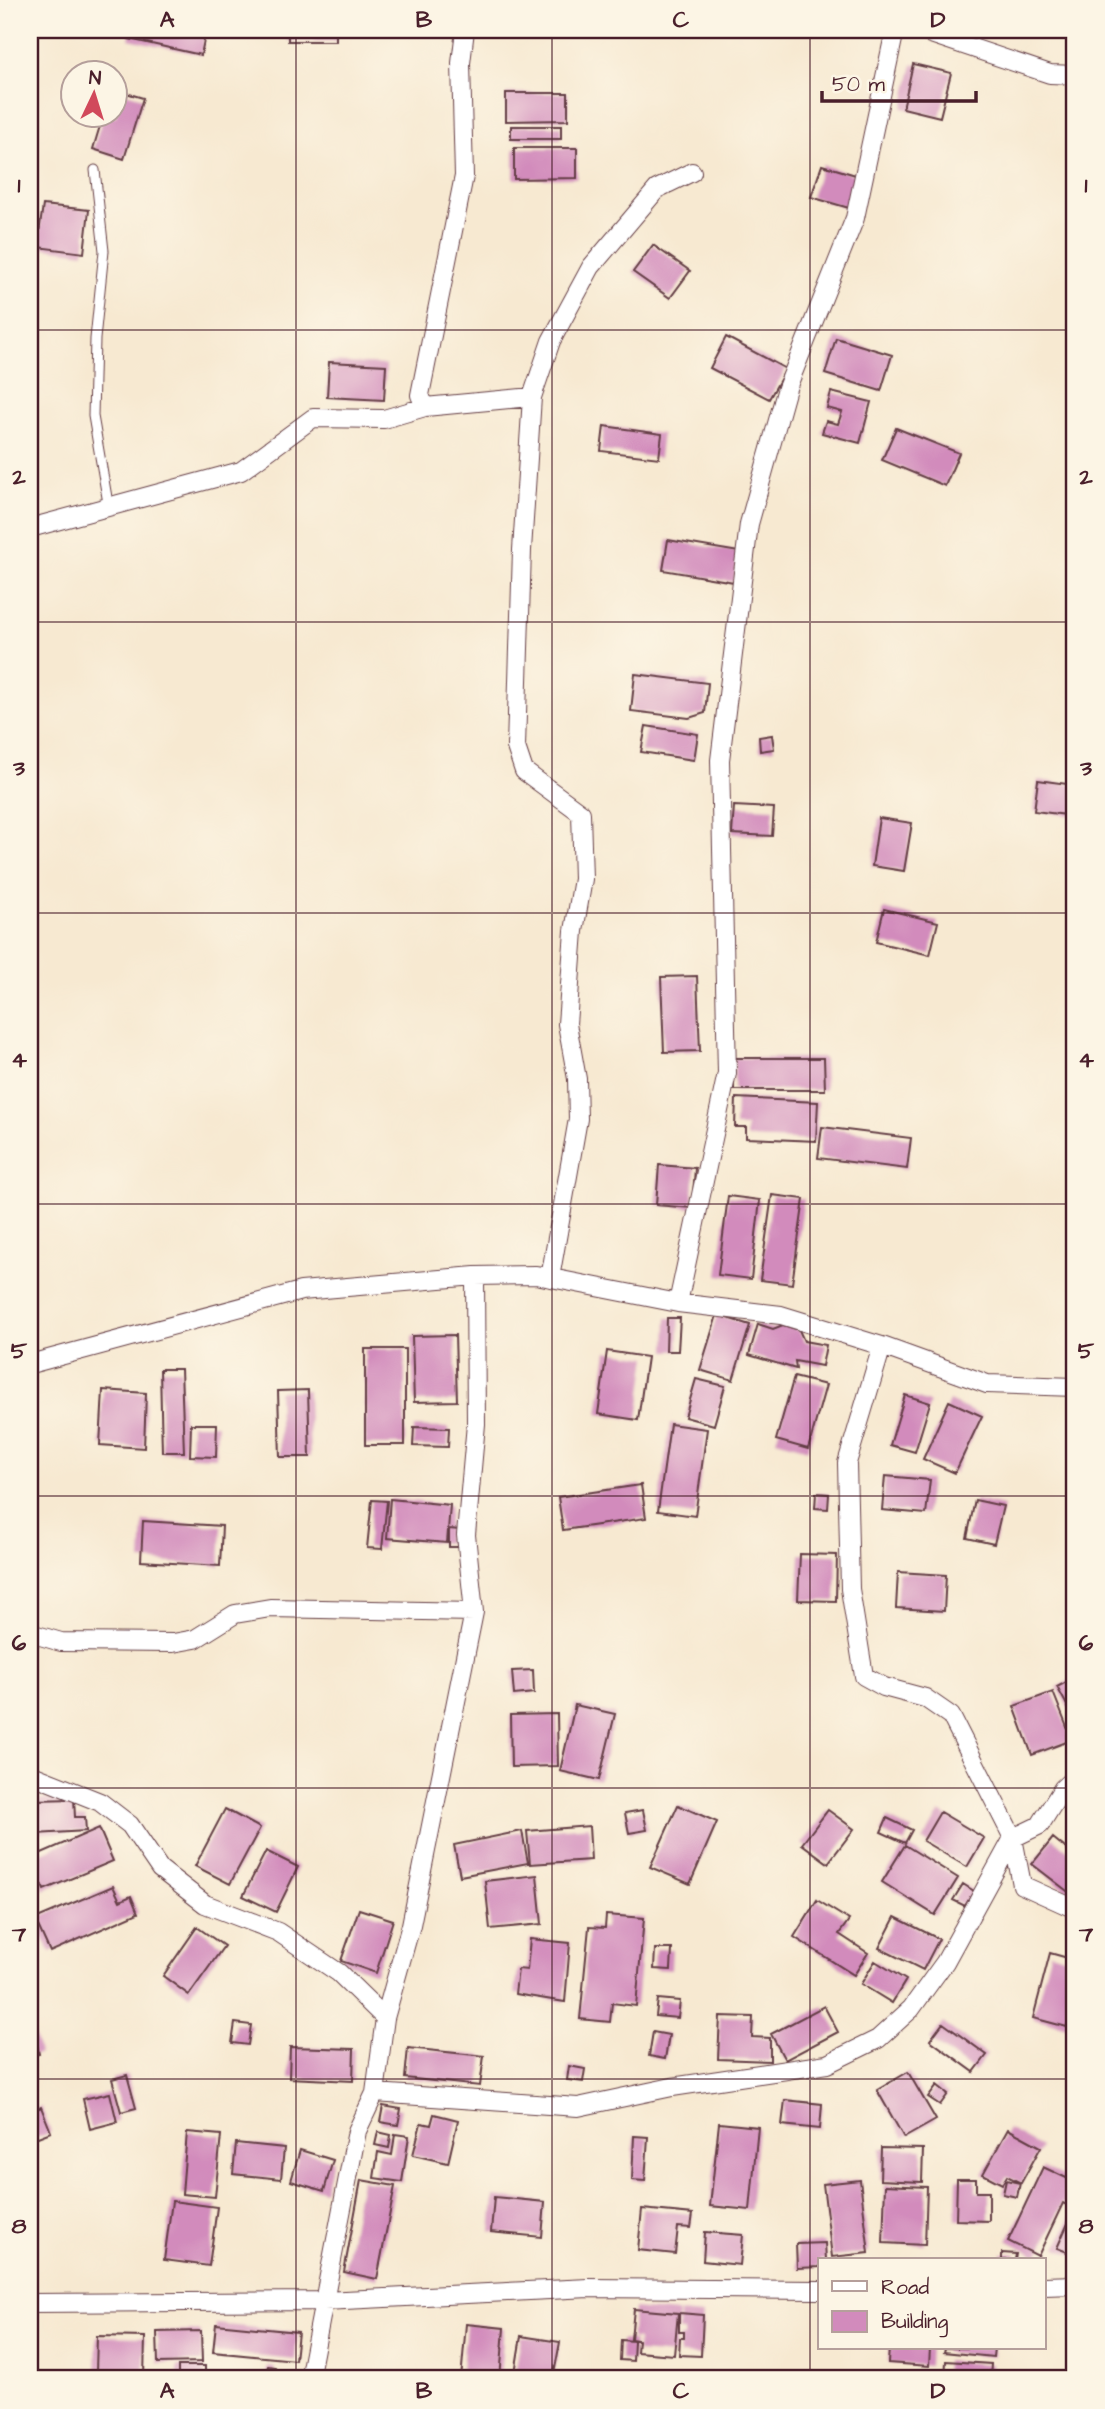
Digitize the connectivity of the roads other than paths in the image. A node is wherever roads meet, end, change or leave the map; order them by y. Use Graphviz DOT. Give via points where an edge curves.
graph roads {
  1 [pos="465,30"];
  2 [pos="895,30"];
  3 [pos="919,30"];
  4 [pos="1075,75"];
  5 [pos="95,170"];
  6 [pos="692,172"];
  7 [pos="532,397"];
  8 [pos="425,407"];
  9 [pos="108,509"];
  10 [pos="30,528"];
  11 [pos="475,1276"];
  12 [pos="550,1278"];
  13 [pos="678,1303"];
  14 [pos="882,1346"];
  15 [pos="30,1364"];
  16 [pos="1075,1387"];
  17 [pos="474,1612"];
  18 [pos="30,1633"];
  19 [pos="30,1774"];
  20 [pos="1075,1777"];
  21 [pos="1013,1838"];
  22 [pos="1075,1909"];
  23 [pos="385,2018"];
  24 [pos="375,2093"];
  25 [pos="1075,2285"];
  26 [pos="1046,2286"];
  27 [pos="818,2290"];
  28 [pos="324,2301"];
  29 [pos="30,2303"];
  30 [pos="309,2379"];
  1 -- 8 [label="street" via="461,63 464,176 421,395"];
  2 -- 13 [label="street" via="855,218 787,388 749,524 720,760 727,1073"];
  3 -- 4 [label="street" via="1050,74"];
  5 -- 9 [label="lane" via="104,251 93,416"];
  6 -- 7 [label="street" via="657,189 591,267 551,341"];
  7 -- 8 [label="street"];
  7 -- 12 [label="street" via="516,747 524,771 581,813 583,879 574,931 568,1024 578,1119"];
  8 -- 9 [label="street" via="384,419 313,418 241,471"];
  9 -- 10 [label="street"];
  11 -- 12 [label="street"];
  11 -- 15 [label="street" via="301,1291"];
  11 -- 17 [label="street" via="476,1424 466,1535"];
  12 -- 13 [label="street"];
  13 -- 14 [label="street" via="781,1315"];
  14 -- 16 [label="street" via="987,1384"];
  14 -- 21 [label="street" via="847,1463 850,1589 864,1676 884,1687 925,1698 950,1716"];
  17 -- 18 [label="street" via="270,1608 235,1614 195,1639 173,1643 61,1642"];
  17 -- 23 [label="street" via="411,1925"];
  19 -- 23 [label="street" via="100,1802 130,1825 160,1869 205,1904 278,1932 339,1973"];
  20 -- 21 [label="street" via="1040,1825"];
  21 -- 22 [label="street" via="1022,1885"];
  21 -- 24 [label="street" via="945,1962 911,2009 878,2039 827,2064 672,2087 578,2107"];
  23 -- 24 [label="street"];
  24 -- 28 [label="street" via="357,2131"];
  25 -- 26 [label="street"];
  27 -- 28 [label="street" via="589,2288"];
  28 -- 29 [label="street"];
  28 -- 30 [label="street"];
}
